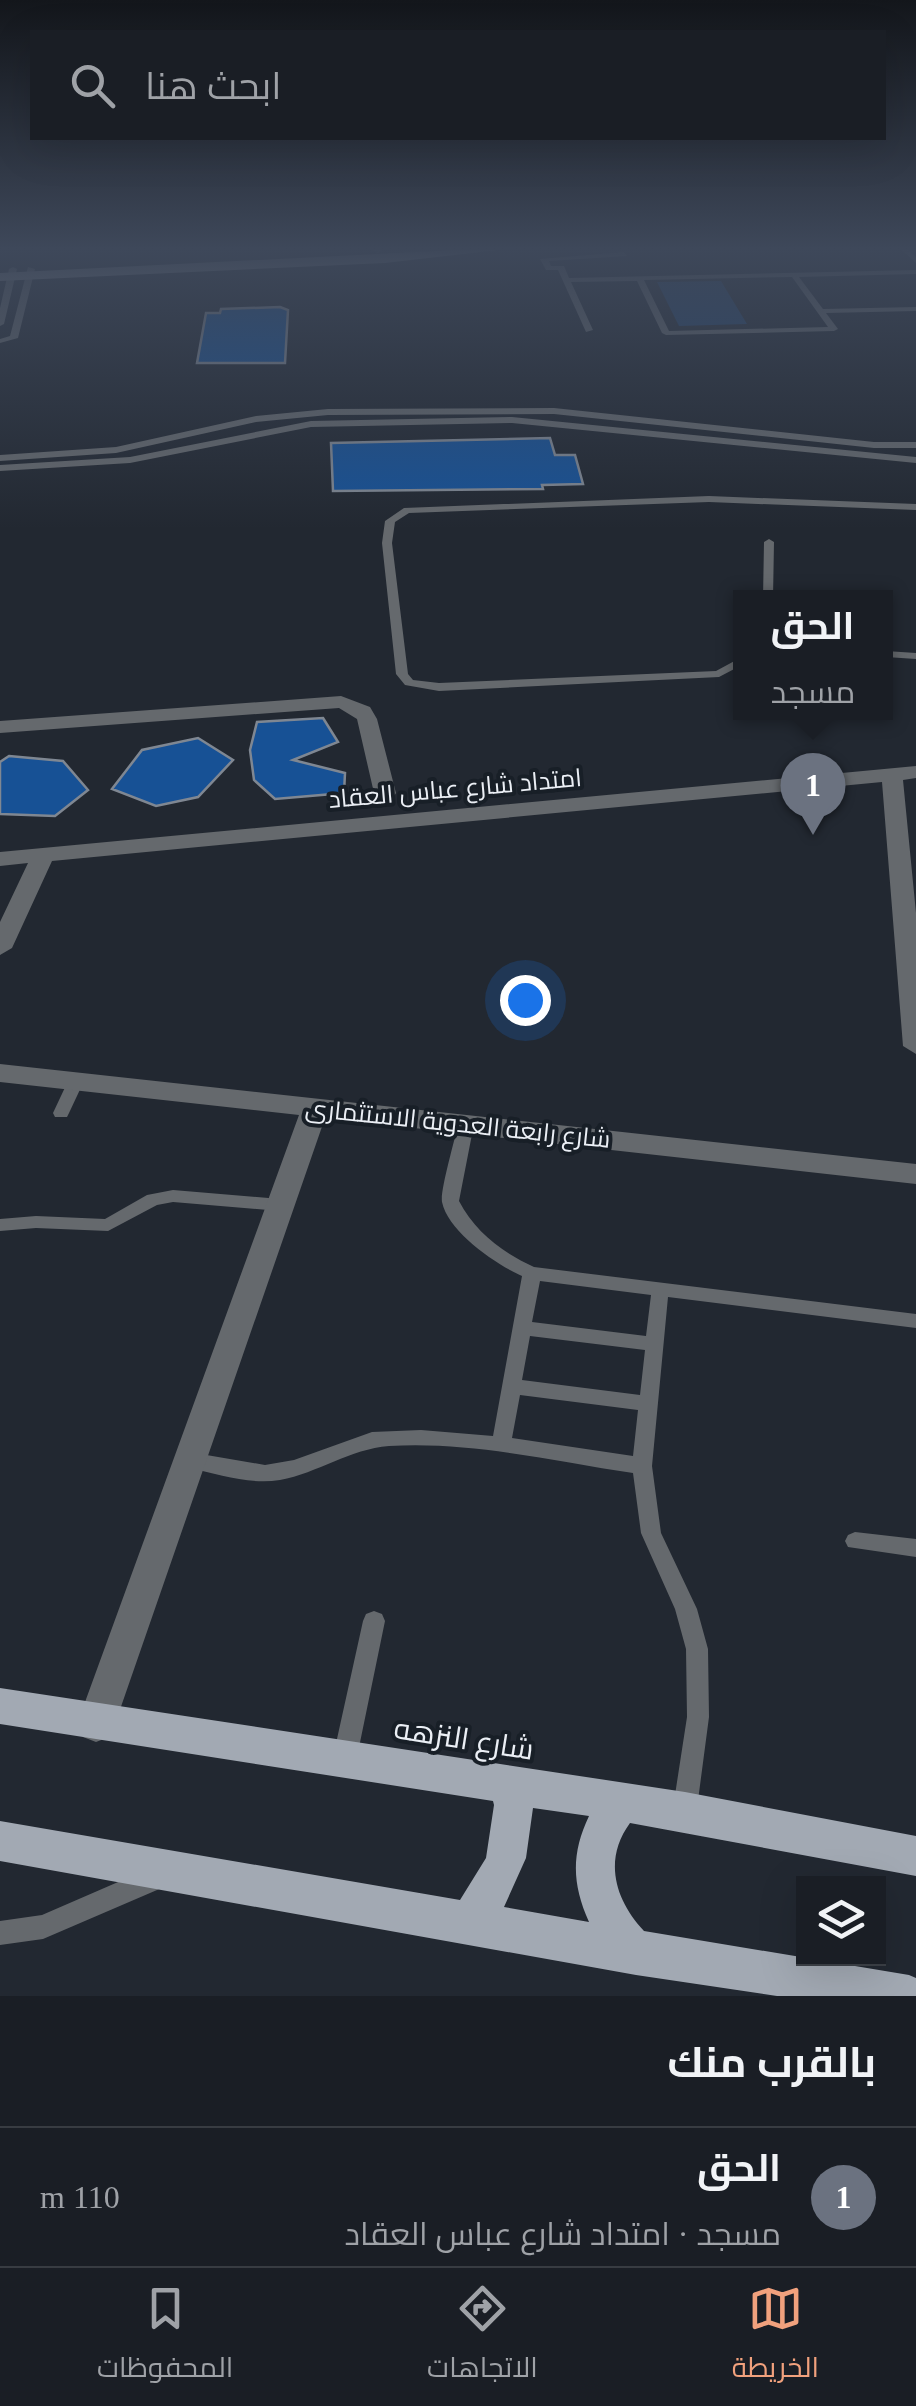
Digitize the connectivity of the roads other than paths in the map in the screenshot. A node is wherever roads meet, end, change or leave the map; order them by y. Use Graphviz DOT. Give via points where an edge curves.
graph roads {
  1 [pos="916,445"];
  2 [pos="0,458"];
  3 [pos="916,460"];
  4 [pos="0,468"];
  5 [pos="916,507"];
  6 [pos="768,542"];
  7 [pos="768,590"];
  8 [pos="733,666"];
  9 [pos="0,727"];
  10 [pos="904,773"];
  11 [pos="385,794"];
  12 [pos="43,855"];
  13 [pos="0,860"];
  14 [pos="0,948"];
  15 [pos="916,1046"];
  16 [pos="0,1072"];
  17 [pos="76,1081"];
  18 [pos="315,1108"];
  19 [pos="61,1113"];
  20 [pos="466,1124"];
  21 [pos="916,1174"];
  22 [pos="280,1205"];
  23 [pos="0,1225"];
  24 [pos="532,1273"];
  25 [pos="660,1291"];
  26 [pos="916,1321"];
  27 [pos="522,1328"];
  28 [pos="654,1344"];
  29 [pos="512,1386"];
  30 [pos="648,1404"];
  31 [pos="501,1446"];
  32 [pos="189,1460"];
  33 [pos="642,1466"];
  34 [pos="855,1541"];
  35 [pos="916,1548"];
  36 [pos="374,1621"];
  37 [pos="0,1706"];
  38 [pos="96,1724"];
  39 [pos="344,1761"];
  40 [pos="512,1786"];
  41 [pos="621,1803"];
  42 [pos="684,1812"];
  43 [pos="0,1841"];
  44 [pos="916,1856"];
  45 [pos="175,1869"];
  46 [pos="470,1920"];
  47 [pos="0,1933"];
  48 [pos="636,1954"];
  49 [pos="909,1996"];
  1 -- 2 [label="lane" via="554,411 328,412 256,419 116,450"];
  3 -- 4 [label="lane" via="512,420 311,424 130,460"];
  5 -- 8 [label="lane" via="709,499 407,510 390,521 386,543 402,674 409,684 719,674"];
  6 -- 7 [label="lane"];
  9 -- 11 [label="street" via="341,702 368,718"];
  10 -- 12 [label="street, امتداد شارع عباس العقاد"];
  10 -- 15 [label="street"];
  12 -- 13 [label="street, امتداد شارع عباس العقاد"];
  12 -- 14 [label="street"];
  16 -- 17 [label="street, شارع رابعة العدوية الاستثمارى"];
  17 -- 18 [label="street, شارع رابعة العدوية الاستثمارى"];
  17 -- 19 [label="lane"];
  18 -- 20 [label="street, شارع رابعة العدوية الاستثمارى"];
  18 -- 22 [label="street"];
  20 -- 21 [label="street, شارع رابعة العدوية الاستثمارى"];
  20 -- 24 [label="lane" via="449,1192 453,1208 493,1253"];
  22 -- 23 [label="lane" via="172,1196 153,1199 108,1225"];
  22 -- 32 [label="street"];
  24 -- 25 [label="lane"];
  24 -- 27 [label="lane"];
  25 -- 26 [label="lane"];
  25 -- 28 [label="lane"];
  27 -- 28 [label="lane"];
  27 -- 29 [label="lane"];
  28 -- 30 [label="lane"];
  29 -- 30 [label="lane"];
  29 -- 31 [label="lane"];
  30 -- 33 [label="lane"];
  31 -- 32 [label="lane" via="363,1440 266,1473"];
  31 -- 33 [label="lane"];
  32 -- 38 [label="street"];
  33 -- 42 [label="lane" via="651,1532 697,1649 698,1717"];
  34 -- 35 [label="lane"];
  36 -- 39 [label="lane"];
  37 -- 38 [label="main road, شارع النزهه"];
  38 -- 39 [label="main road, شارع النزهه"];
  39 -- 40 [label="main road, شارع النزهه"];
  40 -- 41 [label="main road, شارع النزهه"];
  40 -- 46 [label="main road" via="508,1856 500,1880"];
  41 -- 42 [label="main road, شارع النزهه"];
  41 -- 48 [label="main road" via="596,1840 594,1888 617,1936"];
  42 -- 44 [label="main road, شارع النزهه"];
  43 -- 45 [label="main road"];
  45 -- 46 [label="main road"];
  45 -- 47 [label="lane" via="43,1928"];
  46 -- 48 [label="main road"];
  48 -- 49 [label="main road"];
}
